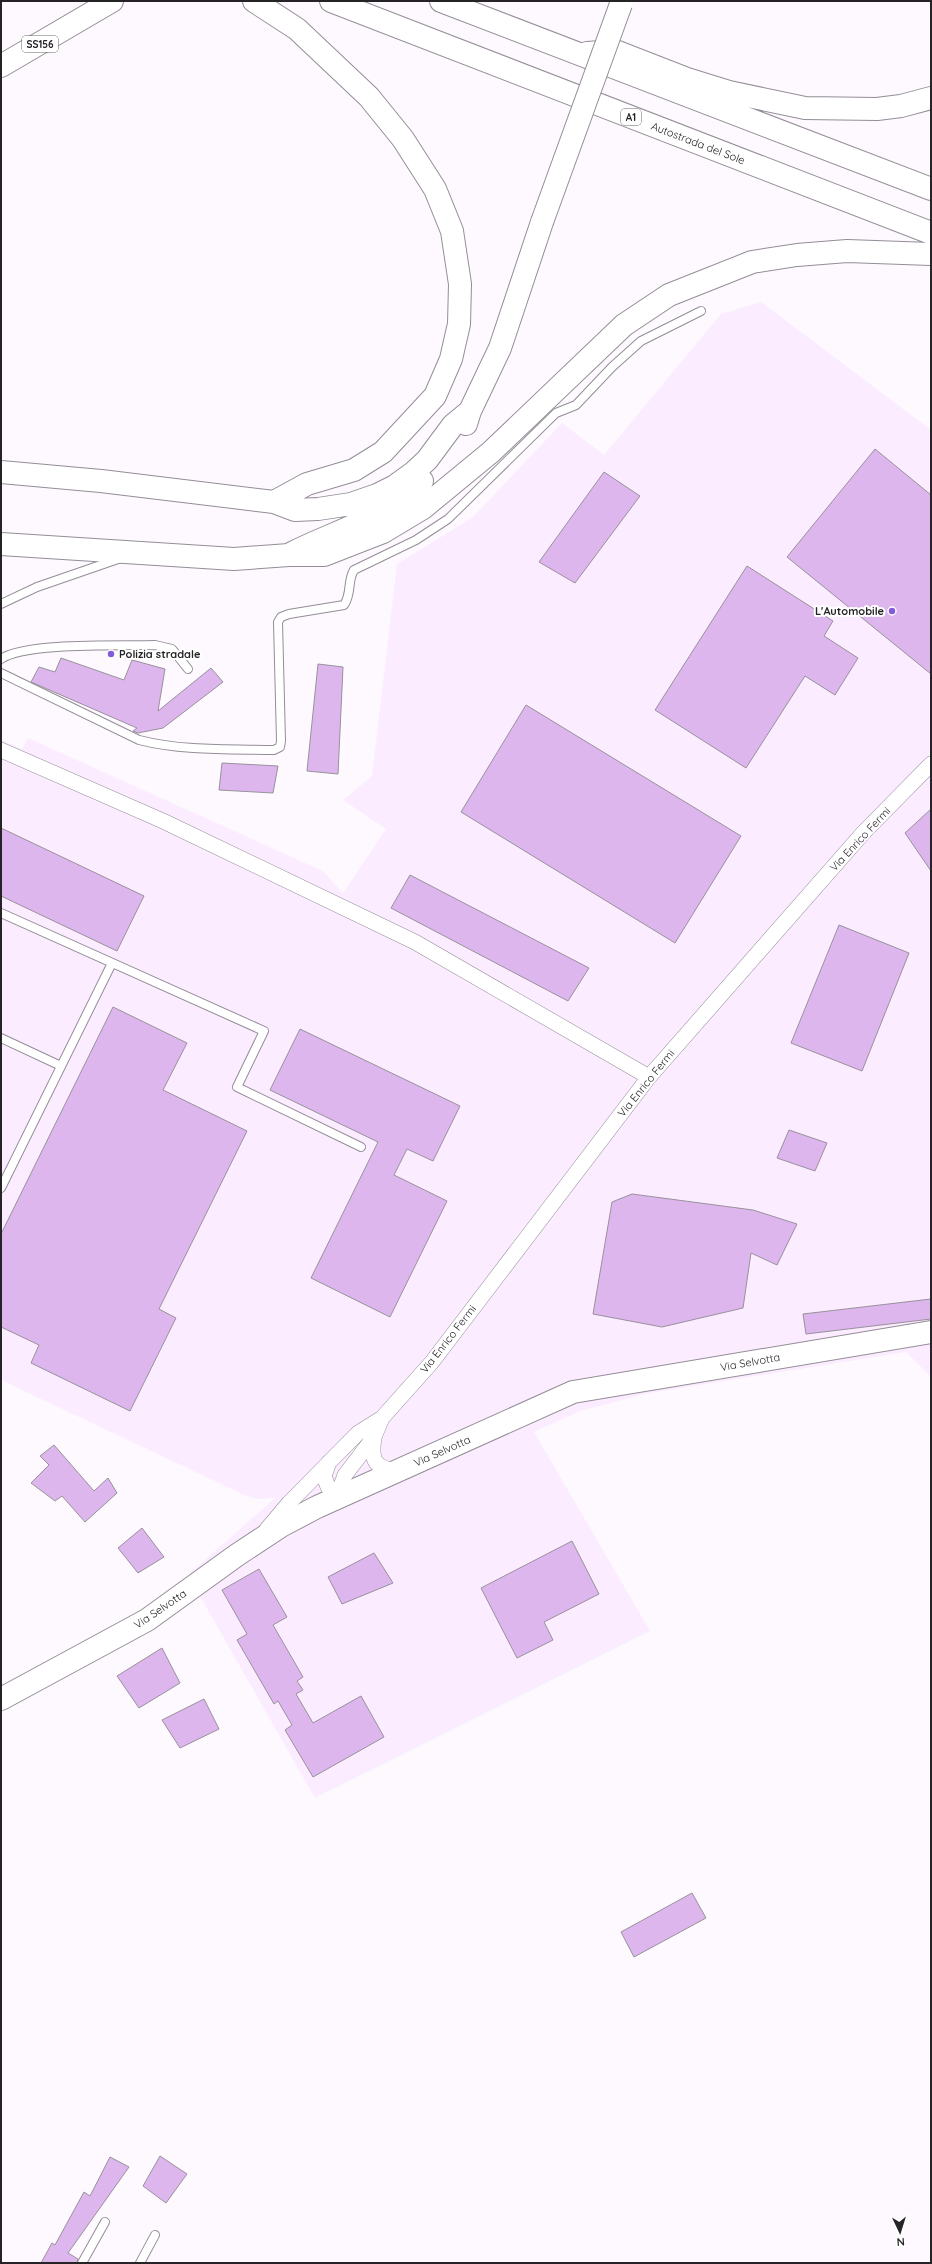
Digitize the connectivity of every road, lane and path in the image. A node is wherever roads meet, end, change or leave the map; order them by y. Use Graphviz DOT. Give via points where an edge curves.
graph roads {
  1 [pos="112,1"];
  2 [pos="254,1"];
  3 [pos="331,1"];
  4 [pos="441,1"];
  5 [pos="622,2"];
  6 [pos="578,53"];
  7 [pos="1,66"];
  8 [pos="931,98"];
  9 [pos="931,190"];
  10 [pos="931,233"];
  11 [pos="931,254"];
  12 [pos="701,311"];
  13 [pos="470,411"];
  14 [pos="1,472"];
  15 [pos="274,502"];
  16 [pos="1,544"];
  17 [pos="134,553"];
  18 [pos="290,555"];
  19 [pos="1,604"];
  20 [pos="1,659"];
  21 [pos="188,669"];
  22 [pos="1,673"];
  23 [pos="1,750"];
  24 [pos="931,764"];
  25 [pos="1,913"];
  26 [pos="112,963"];
  27 [pos="1,1038"];
  28 [pos="61,1066"];
  29 [pos="649,1077"];
  30 [pos="361,1146"];
  31 [pos="1,1188"];
  32 [pos="931,1332"];
  33 [pos="382,1418"];
  34 [pos="374,1437"];
  35 [pos="329,1462"];
  36 [pos="397,1471"];
  37 [pos="344,1495"];
  38 [pos="256,1542"];
  39 [pos="1,1699"];
  40 [pos="105,2222"];
  41 [pos="155,2235"];
  42 [pos="82,2263"];
  43 [pos="140,2263"];
  1 -- 7 [label="main road, SS156"];
  2 -- 15 [label="main road" via="297,29 369,97 403,139 435,189 452,231 460,284 459,324 451,359 435,396 412,424 383,452 354,470 307,484"];
  3 -- 10 [label="main road, Autostrada del Sole / A1"];
  4 -- 6 [label="main road"];
  5 -- 13 [label="main road, bridge" via="542,222 500,348"];
  6 -- 8 [label="main road" via="615,51 729,92 805,108 877,108 901,106"];
  6 -- 9 [label="main road"];
  11 -- 18 [label="main road" via="847,251 752,262 669,295 624,325 491,452 423,508 383,532 340,550 324,555"];
  12 -- 22 [label="lane" via="641,341 627,352 576,405 556,413 448,519 397,551 354,570 350,577 348,599 344,605 281,617 278,622 280,747 274,750 178,747 138,740"];
  13 -- 15 [label="main road" via="453,425 427,460 395,486 351,504 318,509 295,510"];
  13 -- 18 [label="main road" via="463,432 451,449 434,469 398,502 379,514"];
  14 -- 15 [label="main road"];
  16 -- 17 [label="main road"];
  17 -- 18 [label="main road" via="234,559"];
  17 -- 19 [label="lane" via="31,589"];
  20 -- 21 [label="lane" via="18,651 44,648 155,645 172,649"];
  23 -- 29 [label="street" via="163,821 416,942"];
  24 -- 29 [label="street, Via Enrico Fermi" via="864,832"];
  25 -- 26 [label="lane"];
  26 -- 28 [label="lane"];
  26 -- 30 [label="lane" via="264,1031 237,1087"];
  27 -- 28 [label="lane"];
  28 -- 31 [label="lane"];
  29 -- 33 [label="street, Via Enrico Fermi" via="432,1362"];
  32 -- 36 [label="main road, Via Selvotta" via="573,1392"];
  33 -- 34 [label="street, Via Enrico Fermi"];
  33 -- 35 [label="street, Via Enrico Fermi" via="358,1433"];
  34 -- 36 [label="street, Via Enrico Fermi" via="372,1453 375,1463 385,1470"];
  34 -- 37 [label="street, Via Enrico Fermi" via="345,1475 341,1486"];
  35 -- 37 [label="street" via="324,1476 328,1487"];
  35 -- 38 [label="street, Via Enrico Fermi"];
  36 -- 37 [label="main road, Via Selvotta"];
  37 -- 38 [label="main road, Via Selvotta" via="281,1526"];
  38 -- 39 [label="main road, Via Selvotta" via="147,1620"];
  40 -- 42 [label="lane"];
  41 -- 43 [label="lane"];
}
